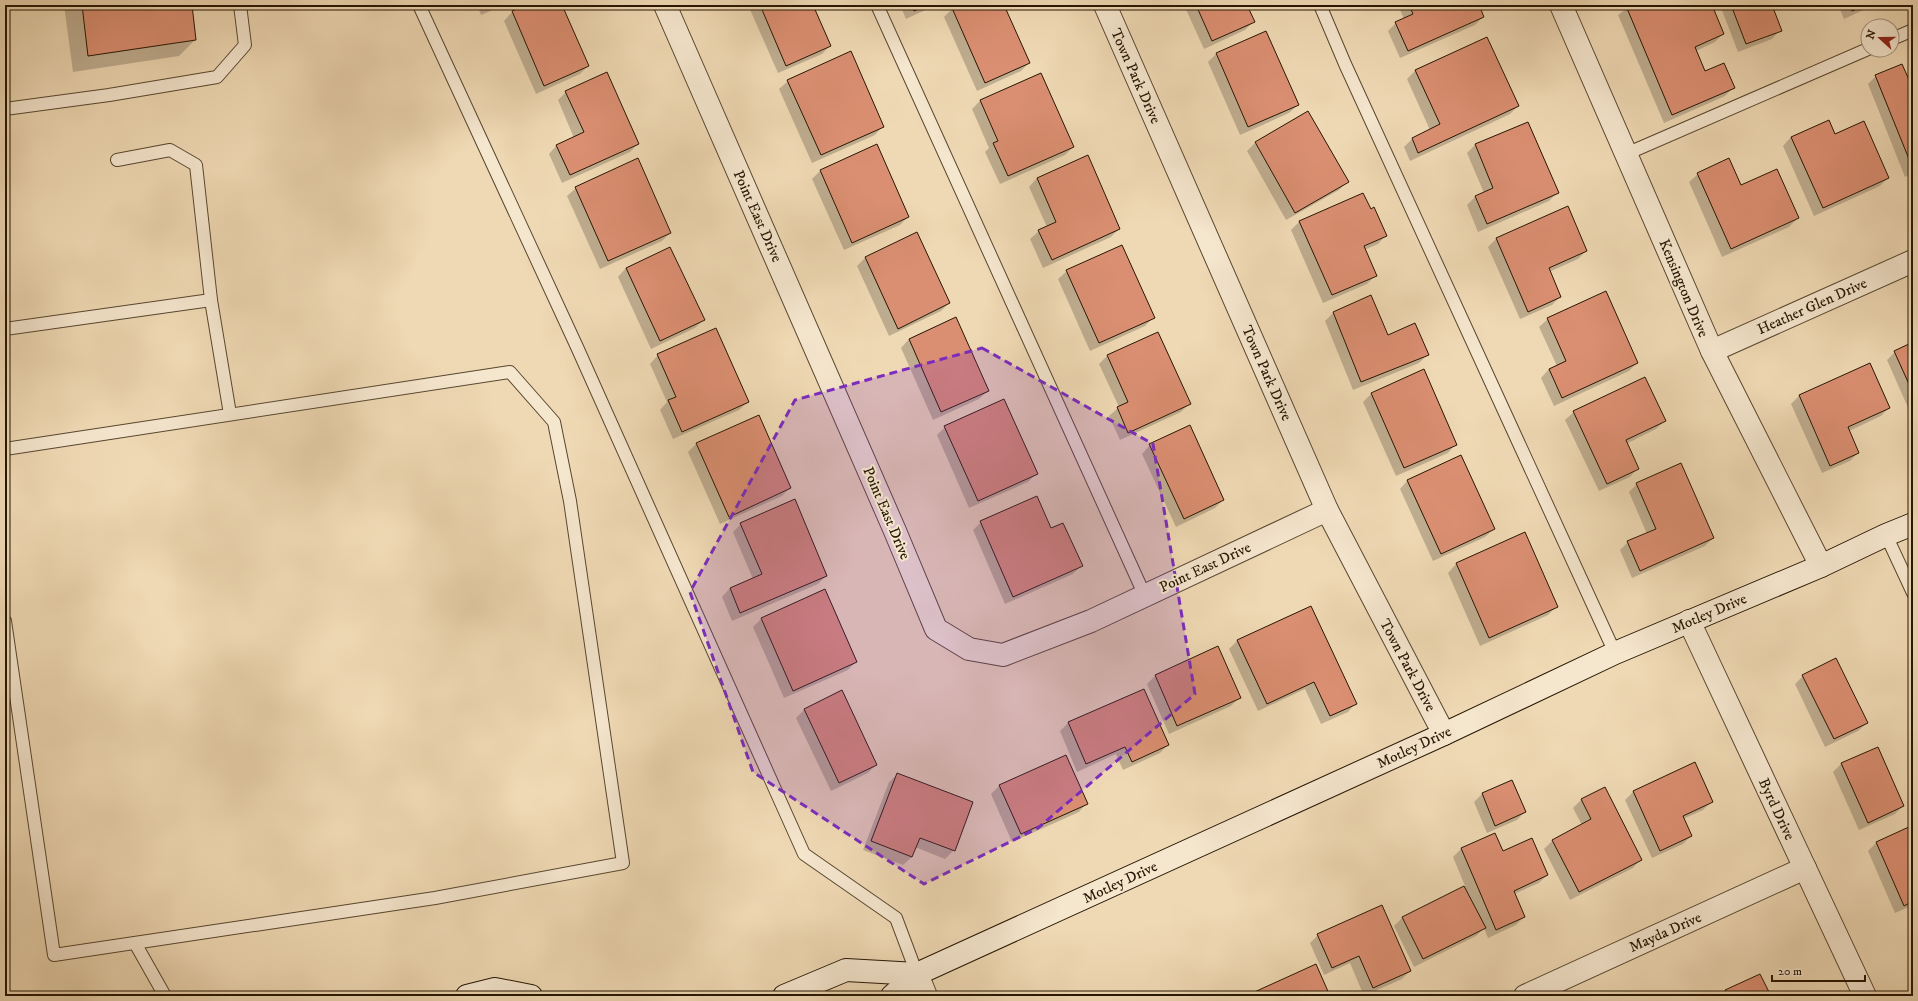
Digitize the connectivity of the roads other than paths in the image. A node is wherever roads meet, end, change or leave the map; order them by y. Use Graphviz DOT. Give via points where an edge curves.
graph roads {
  1 [pos="240,5"];
  2 [pos="420,5"];
  3 [pos="665,5"];
  4 [pos="877,5"];
  5 [pos="1105,5"];
  6 [pos="1320,5"];
  7 [pos="1561,5"];
  8 [pos="1913,30"];
  9 [pos="1900,36"];
  10 [pos="1860,52"];
  11 [pos="5,109"];
  12 [pos="1626,154"];
  13 [pos="117,160"];
  14 [pos="1913,261"];
  15 [pos="211,300"];
  16 [pos="5,329"];
  17 [pos="1712,351"];
  18 [pos="230,414"];
  19 [pos="5,449"];
  20 [pos="1327,510"];
  21 [pos="1913,524"];
  22 [pos="1886,535"];
  23 [pos="1821,566"];
  24 [pos="1913,593"];
  25 [pos="1145,596"];
  26 [pos="5,621"];
  27 [pos="1689,622"];
  28 [pos="1615,653"];
  29 [pos="1444,734"];
  30 [pos="1805,868"];
  31 [pos="135,943"];
  32 [pos="917,974"];
  33 [pos="165,996"];
  34 [pos="467,996"];
  35 [pos="531,996"];
  36 [pos="784,996"];
  37 [pos="892,996"];
  38 [pos="926,996"];
  39 [pos="1525,996"];
  40 [pos="1865,996"];
  1 -- 11 [label="lane" via="245,45 218,78 109,96"];
  2 -- 32 [label="lane" via="804,854 896,918"];
  3 -- 25 [label="street, Point East Drive" via="936,629 969,649 1003,655 1091,621"];
  4 -- 25 [label="lane"];
  5 -- 20 [label="street, Town Park Drive"];
  6 -- 28 [label="lane"];
  7 -- 12 [label="street, Kensington Drive"];
  8 -- 9 [label="lane"];
  10 -- 12 [label="lane"];
  12 -- 17 [label="street, Kensington Drive"];
  13 -- 15 [label="lane" via="170,150 196,165"];
  14 -- 17 [label="street, Heather Glen Drive"];
  15 -- 16 [label="lane"];
  15 -- 18 [label="lane"];
  17 -- 23 [label="street, Kensington Drive"];
  18 -- 19 [label="lane"];
  18 -- 31 [label="lane" via="510,372 554,422 570,501 623,863 435,898"];
  20 -- 25 [label="street, Point East Drive"];
  20 -- 29 [label="street, Town Park Drive"];
  21 -- 22 [label="street, Motley Drive"];
  22 -- 23 [label="street, Motley Drive"];
  22 -- 24 [label="lane"];
  23 -- 27 [label="street, Motley Drive"];
  26 -- 31 [label="lane" via="54,955"];
  27 -- 28 [label="street, Motley Drive"];
  27 -- 30 [label="street, Byrd Drive"];
  28 -- 29 [label="street, Motley Drive"];
  29 -- 32 [label="street, Motley Drive"];
  30 -- 39 [label="street, Mayda Drive"];
  30 -- 40 [label="street, Byrd Drive"];
  31 -- 33 [label="lane"];
  32 -- 36 [label="street, Motley Drive" via="846,970"];
  32 -- 37 [label="street, Motley Drive"];
  32 -- 38 [label="street"];
  34 -- 35 [label="street" via="495,989"];
}
